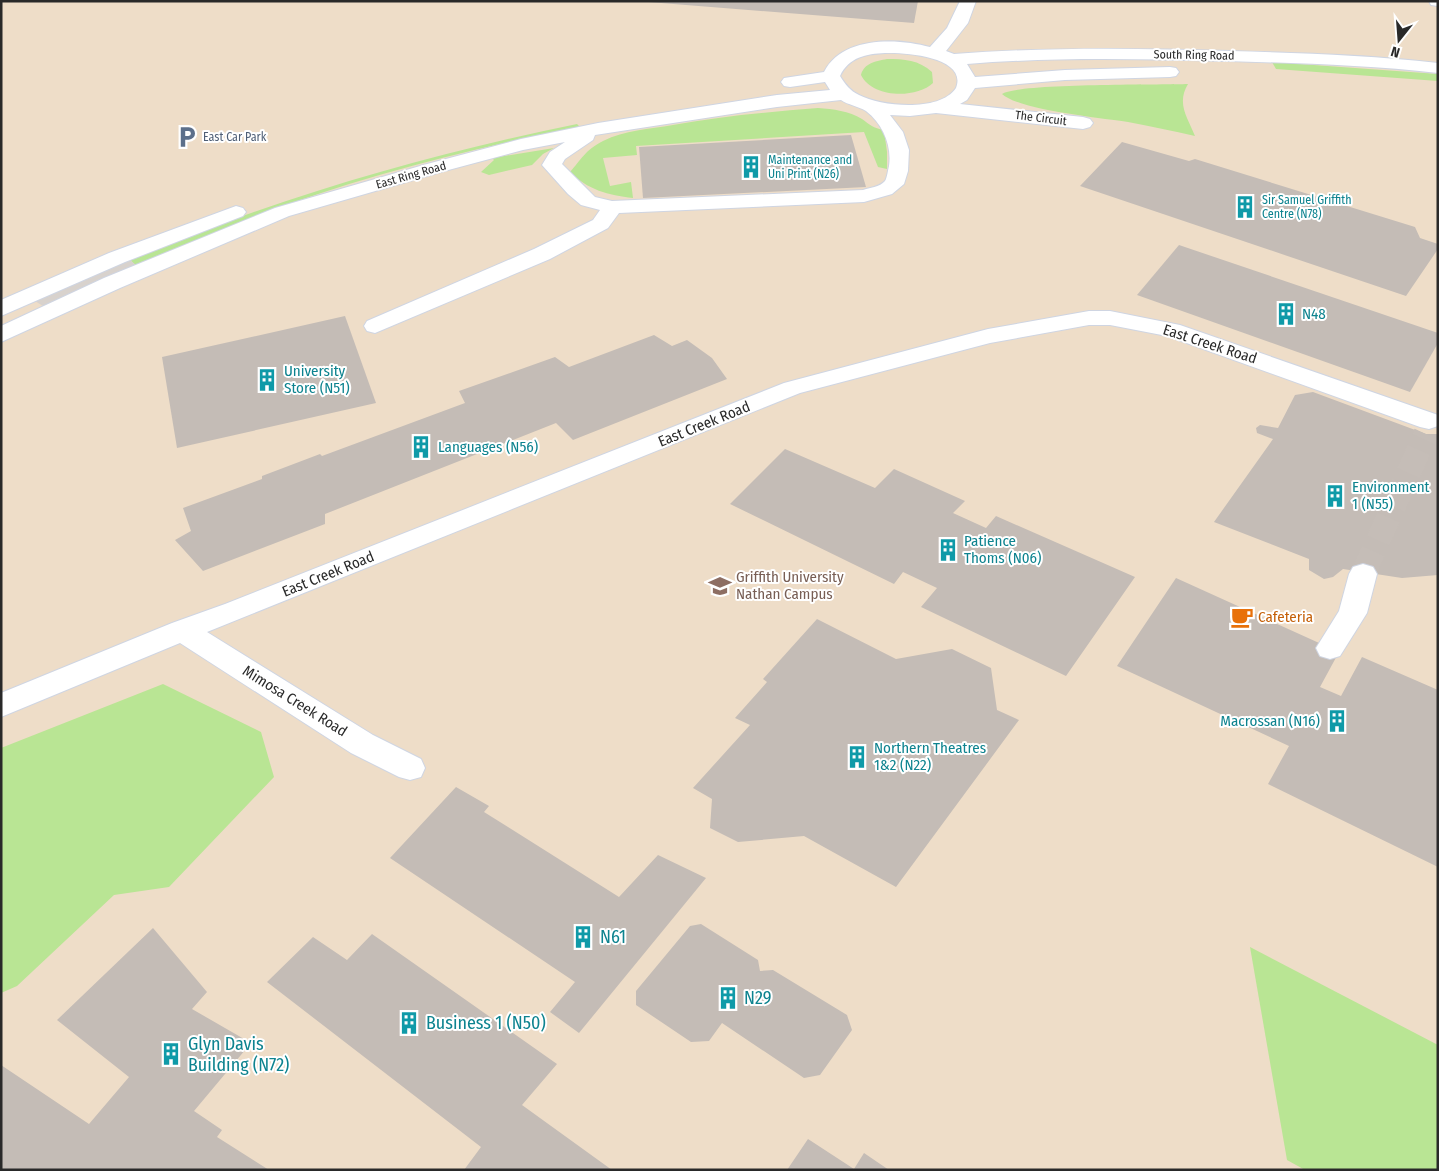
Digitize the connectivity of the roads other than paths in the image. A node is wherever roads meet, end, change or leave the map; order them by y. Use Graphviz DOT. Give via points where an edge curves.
graph roads {
  1 [pos="968,1"];
  2 [pos="942,56"];
  3 [pos="1434,65"];
  4 [pos="1188,73"];
  5 [pos="1217,73"];
  6 [pos="831,76"];
  7 [pos="1352,78"];
  8 [pos="966,86"];
  9 [pos="843,94"];
  10 [pos="871,106"];
  11 [pos="936,107"];
  12 [pos="598,129"];
  13 [pos="612,207"];
  14 [pos="1,309"];
  15 [pos="375,326"];
  16 [pos="1,335"];
  17 [pos="1429,421"];
  18 [pos="1363,574"];
  19 [pos="182,630"];
  20 [pos="1330,648"];
  21 [pos="1,706"];
  22 [pos="410,768"];
  1 -- 2 [label="street"];
  2 -- 3 [label="street, South Ring Road" via="1166,54"];
  2 -- 6 [label="street, South Ring Road" via="902,47 875,48 847,55 834,66"];
  2 -- 8 [label="street" via="960,67 966,75"];
  4 -- 8 [label="street, South Ring Road" via="1065,75"];
  5 -- 7 [label="street, South Ring Road" via="1304,73"];
  6 -- 9 [label="street"];
  6 -- 14 [label="street, East Ring Road" via="597,112 420,155 233,213 112,258"];
  8 -- 11 [label="street" via="959,96"];
  8 -- 11 [label="street, The Circuit" via="1029,111 1083,123"];
  9 -- 10 [label="street"];
  9 -- 12 [label="street, East Ring Road" via="768,102"];
  10 -- 11 [label="street" via="908,110"];
  10 -- 13 [label="street" via="892,129 900,148 896,179 885,190 864,196"];
  12 -- 13 [label="street" via="556,156 552,165 588,201"];
  12 -- 16 [label="street, East Ring Road" via="521,145 282,212 112,283"];
  13 -- 15 [label="street" via="601,224 550,250"];
  17 -- 19 [label="street, East Creek Road" via="1172,330 1110,318 1080,320 988,336 792,388"];
  18 -- 20 [label="street" via="1353,613"];
  19 -- 21 [label="street, East Creek Road"];
  19 -- 22 [label="street, Mimosa Creek Road" via="362,744"];
}
